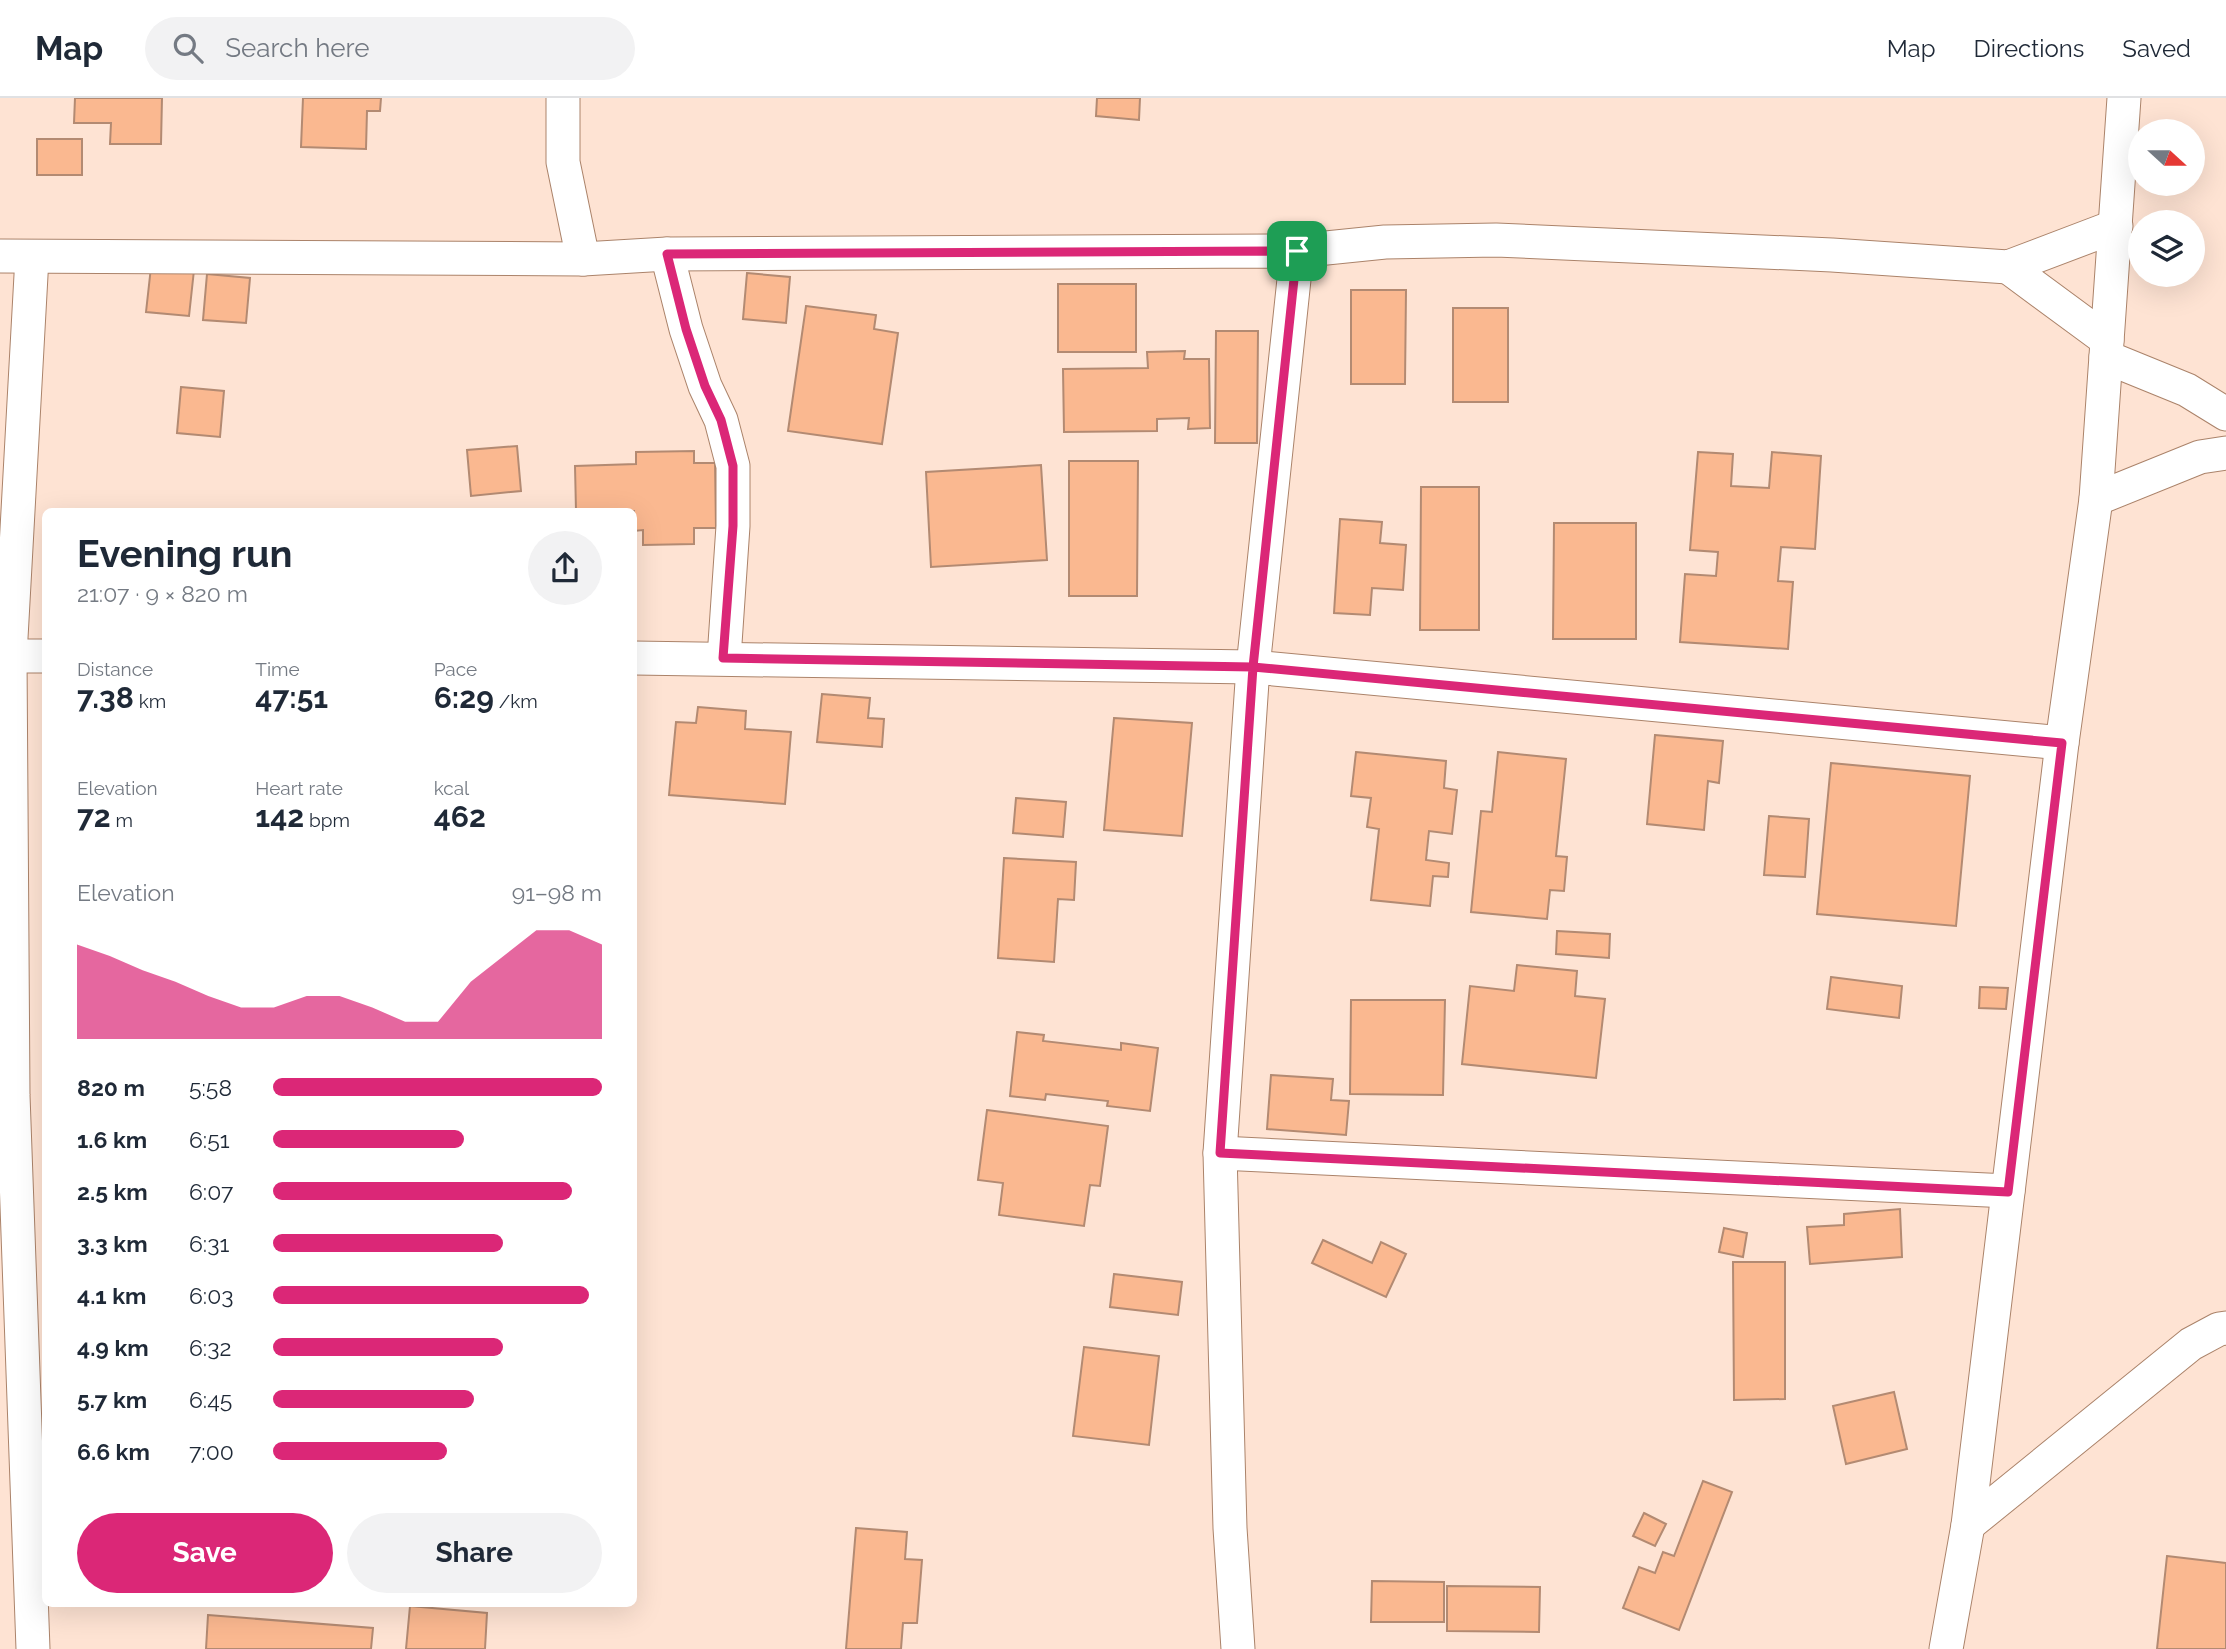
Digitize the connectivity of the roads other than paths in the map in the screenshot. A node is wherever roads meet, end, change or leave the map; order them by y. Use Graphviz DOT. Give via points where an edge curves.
graph roads {
  1 [pos="563,98"];
  2 [pos="2124,98"];
  3 [pos="2116,226"];
  4 [pos="1297,251"];
  5 [pos="667,254"];
  6 [pos="16,257"];
  7 [pos="583,259"];
  8 [pos="2008,267"];
  9 [pos="2106,348"];
  10 [pos="2226,414"];
  11 [pos="2226,453"];
  12 [pos="2096,499"];
  13 [pos="10,656"];
  14 [pos="42,656"];
  15 [pos="637,657"];
  16 [pos="723,658"];
  17 [pos="1253,667"];
  18 [pos="2062,743"];
  19 [pos="7,1095"];
  20 [pos="1220,1153"];
  21 [pos="2008,1192"];
  22 [pos="2226,1328"];
  23 [pos="1968,1525"];
  24 [pos="33,1649"];
  25 [pos="1238,1649"];
  26 [pos="1946,1649"];
  1 -- 7 [label="street" via="563,162"];
  2 -- 3 [label="street"];
  3 -- 8 [label="street"];
  3 -- 9 [label="street"];
  4 -- 5 [label="street"];
  4 -- 8 [label="street" via="1496,240"];
  4 -- 17 [label="street"];
  5 -- 7 [label="street"];
  5 -- 16 [label="street" via="686,329 721,420 733,466"];
  6 -- 7 [label="street"];
  6 -- 13 [label="street"];
  8 -- 9 [label="street"];
  9 -- 10 [label="street"];
  9 -- 12 [label="street"];
  11 -- 12 [label="street" via="2200,457"];
  12 -- 18 [label="street"];
  13 -- 14 [label="street"];
  13 -- 19 [label="street"];
  15 -- 16 [label="street"];
  16 -- 17 [label="street"];
  17 -- 18 [label="street"];
  17 -- 20 [label="street"];
  18 -- 21 [label="street"];
  19 -- 24 [label="street"];
  20 -- 21 [label="street"];
  20 -- 25 [label="street" via="1230,1528"];
  21 -- 23 [label="street"];
  22 -- 23 [label="street" via="2191,1345"];
  23 -- 26 [label="street"];
}
